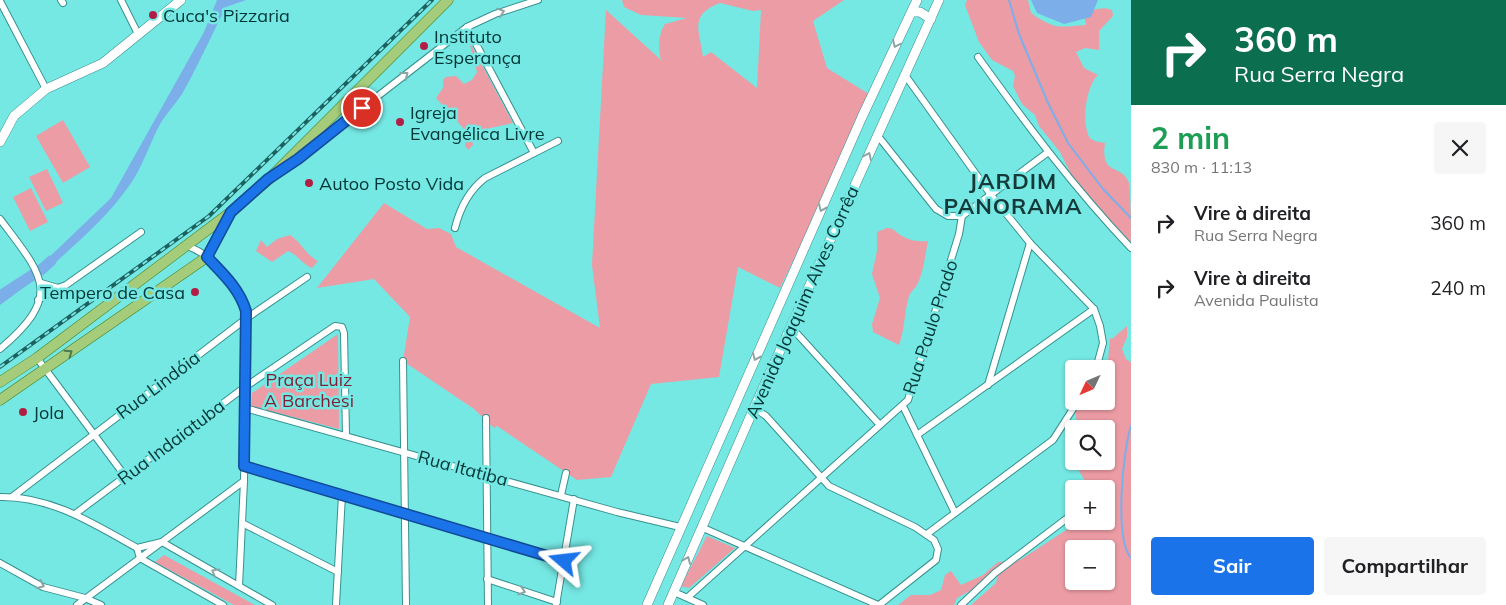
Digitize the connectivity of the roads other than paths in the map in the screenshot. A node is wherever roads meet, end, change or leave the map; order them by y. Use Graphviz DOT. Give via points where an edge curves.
graph roads {
  1 [pos="121,0"];
  2 [pos="181,0"];
  3 [pos="448,0"];
  4 [pos="538,0"];
  5 [pos="917,0"];
  6 [pos="939,0"];
  7 [pos="0,1"];
  8 [pos="912,12"];
  9 [pos="931,19"];
  10 [pos="467,27"];
  11 [pos="138,34"];
  12 [pos="978,58"];
  13 [pos="905,75"];
  14 [pos="46,89"];
  15 [pos="878,136"];
  16 [pos="558,141"];
  17 [pos="0,142"];
  18 [pos="534,152"];
  19 [pos="1047,153"];
  20 [pos="268,179"];
  21 [pos="991,195"];
  22 [pos="231,212"];
  23 [pos="962,216"];
  24 [pos="0,219"];
  25 [pos="455,228"];
  26 [pos="142,232"];
  27 [pos="1030,243"];
  28 [pos="187,246"];
  29 [pos="1131,248"];
  30 [pos="207,257"];
  31 [pos="307,277"];
  32 [pos="40,280"];
  33 [pos="58,288"];
  34 [pos="38,300"];
  35 [pos="1094,309"];
  36 [pos="247,318"];
  37 [pos="791,327"];
  38 [pos="0,348"];
  39 [pos="37,358"];
  40 [pos="1098,360"];
  41 [pos="403,361"];
  42 [pos="46,368"];
  43 [pos="0,382"];
  44 [pos="988,385"];
  45 [pos="245,387"];
  46 [pos="0,400"];
  47 [pos="903,406"];
  48 [pos="245,408"];
  49 [pos="754,408"];
  50 [pos="1072,410"];
  51 [pos="486,418"];
  52 [pos="879,424"];
  53 [pos="93,434"];
  54 [pos="346,435"];
  55 [pos="918,435"];
  56 [pos="404,452"];
  57 [pos="244,466"];
  58 [pos="566,473"];
  59 [pos="486,474"];
  60 [pos="125,476"];
  61 [pos="820,477"];
  62 [pos="244,481"];
  63 [pos="342,495"];
  64 [pos="561,495"];
  65 [pos="0,497"];
  66 [pos="12,497"];
  67 [pos="574,499"];
  68 [pos="955,512"];
  69 [pos="75,514"];
  70 [pos="405,514"];
  71 [pos="1065,520"];
  72 [pos="242,523"];
  73 [pos="680,527"];
  74 [pos="702,528"];
  75 [pos="927,534"];
  76 [pos="487,538"];
  77 [pos="162,542"];
  78 [pos="744,546"];
  79 [pos="137,548"];
  80 [pos="140,558"];
  81 [pos="564,561"];
  82 [pos="0,563"];
  83 [pos="338,572"];
  84 [pos="487,580"];
  85 [pos="239,586"];
  86 [pos="674,592"];
  87 [pos="86,598"];
  88 [pos="688,598"];
  89 [pos="556,604"];
  90 [pos="77,605"];
  91 [pos="101,605"];
  92 [pos="222,605"];
  93 [pos="272,605"];
  94 [pos="336,605"];
  95 [pos="406,605"];
  96 [pos="488,605"];
  97 [pos="647,605"];
  98 [pos="668,605"];
  99 [pos="703,605"];
  100 [pos="878,605"];
  101 [pos="960,605"];
  1 -- 11 [label="street"];
  2 -- 11 [label="main road"];
  3 -- 20 [label="main road"];
  10 -- 4 [label="street, one-way"];
  5 -- 8 [label="main road, Avenida Joaquim Alves Corrêa"];
  6 -- 9 [label="main road, Avenida Joaquim Alves Corrêa"];
  7 -- 14 [label="street"];
  8 -- 9 [label="main road" via="920,12"];
  8 -- 73 [label="main road, Avenida Joaquim Alves Corrêa, one-way"];
  9 -- 13 [label="main road, Avenida Joaquim Alves Corrêa"];
  10 -- 18 [label="street"];
  20 -- 10 [label="street, one-way"];
  11 -- 14 [label="main road" via="94,69"];
  12 -- 19 [label="street"];
  13 -- 15 [label="main road, Avenida Joaquim Alves Corrêa"];
  13 -- 21 [label="street"];
  14 -- 17 [label="main road" via="14,116"];
  15 -- 23 [label="street" via="936,208 948,216"];
  37 -- 15 [label="main road, Avenida Joaquim Alves Corrêa, one-way"];
  16 -- 18 [label="street"];
  18 -- 25 [label="street" via="474,187 460,210"];
  19 -- 21 [label="street"];
  19 -- 29 [label="street"];
  20 -- 22 [label="main road"];
  21 -- 23 [label="street"];
  21 -- 27 [label="street"];
  22 -- 28 [label="main road"];
  22 -- 30 [label="main road"];
  23 -- 47 [label="street, Rua Paulo Prado" via="912,389"];
  24 -- 32 [label="street"];
  26 -- 33 [label="street"];
  27 -- 35 [label="street"];
  27 -- 44 [label="street"];
  28 -- 30 [label="street"];
  28 -- 39 [label="main road"];
  30 -- 36 [label="street" via="242,298"];
  42 -- 30 [label="main road, one-way"];
  31 -- 36 [label="street, Rua Lindóia"];
  32 -- 33 [label="street"];
  32 -- 34 [label="street"];
  33 -- 34 [label="street"];
  34 -- 38 [label="street" via="32,318"];
  35 -- 40 [label="street" via="1103,343"];
  35 -- 44 [label="street"];
  36 -- 45 [label="street"];
  36 -- 53 [label="street, Rua Lindóia"];
  37 -- 49 [label="main road, Avenida Joaquim Alves Corrêa"];
  37 -- 52 [label="street"];
  39 -- 42 [label="street"];
  39 -- 43 [label="main road"];
  41 -- 56 [label="street"];
  42 -- 46 [label="main road"];
  42 -- 53 [label="street"];
  44 -- 55 [label="street"];
  45 -- 48 [label="street"];
  45 -- 54 [label="street, Rua Indaiatuba" via="335,326 343,329"];
  45 -- 60 [label="street, Rua Indaiatuba"];
  47 -- 52 [label="street, Rua Paulo Prado"];
  47 -- 55 [label="street"];
  48 -- 54 [label="street, Rua Itatiba"];
  48 -- 57 [label="street"];
  49 -- 61 [label="street" via="766,416"];
  49 -- 74 [label="main road, Avenida Joaquim Alves Corrêa"];
  50 -- 68 [label="street" via="1053,440"];
  51 -- 59 [label="street"];
  52 -- 61 [label="street, Rua Paulo Prado"];
  53 -- 60 [label="street"];
  53 -- 66 [label="street, Rua Lindóia"];
  54 -- 56 [label="street, Rua Itatiba"];
  55 -- 68 [label="street"];
  56 -- 59 [label="street, Rua Itatiba"];
  56 -- 70 [label="street"];
  57 -- 62 [label="street"];
  57 -- 63 [label="street"];
  58 -- 64 [label="street"];
  59 -- 64 [label="street, Rua Itatiba"];
  59 -- 76 [label="street"];
  60 -- 69 [label="street, Rua Indaiatuba"];
  61 -- 75 [label="street" via="836,490"];
  61 -- 78 [label="street, Rua Paulo Prado"];
  62 -- 72 [label="street"];
  62 -- 77 [label="street"];
  63 -- 70 [label="street"];
  63 -- 83 [label="street"];
  64 -- 67 [label="street, Rua Itatiba"];
  65 -- 66 [label="street"];
  66 -- 69 [label="street" via="38,500"];
  67 -- 73 [label="street, Rua Itatiba"];
  67 -- 81 [label="street"];
  68 -- 75 [label="street"];
  69 -- 79 [label="street"];
  70 -- 76 [label="street"];
  70 -- 95 [label="street"];
  71 -- 101 [label="street"];
  72 -- 83 [label="street"];
  72 -- 85 [label="street"];
  73 -- 97 [label="main road, Avenida Joaquim Alves Corrêa"];
  74 -- 78 [label="street"];
  86 -- 74 [label="main road, Avenida Joaquim Alves Corrêa, one-way"];
  75 -- 100 [label="street" via="937,544 936,560"];
  76 -- 81 [label="street"];
  76 -- 84 [label="street"];
  77 -- 79 [label="street"];
  77 -- 80 [label="street"];
  85 -- 77 [label="street, one-way"];
  78 -- 88 [label="street, Rua Paulo Prado"];
  78 -- 100 [label="street"];
  79 -- 80 [label="street"];
  80 -- 87 [label="street"];
  80 -- 92 [label="street"];
  81 -- 89 [label="street"];
  82 -- 87 [label="street, one-way" via="43,588"];
  83 -- 94 [label="street"];
  84 -- 89 [label="street, one-way"];
  84 -- 96 [label="street"];
  85 -- 93 [label="street"];
  86 -- 88 [label="street"];
  86 -- 98 [label="main road, Avenida Joaquim Alves Corrêa"];
  87 -- 90 [label="street"];
  87 -- 91 [label="street"];
  88 -- 99 [label="street"];
}
